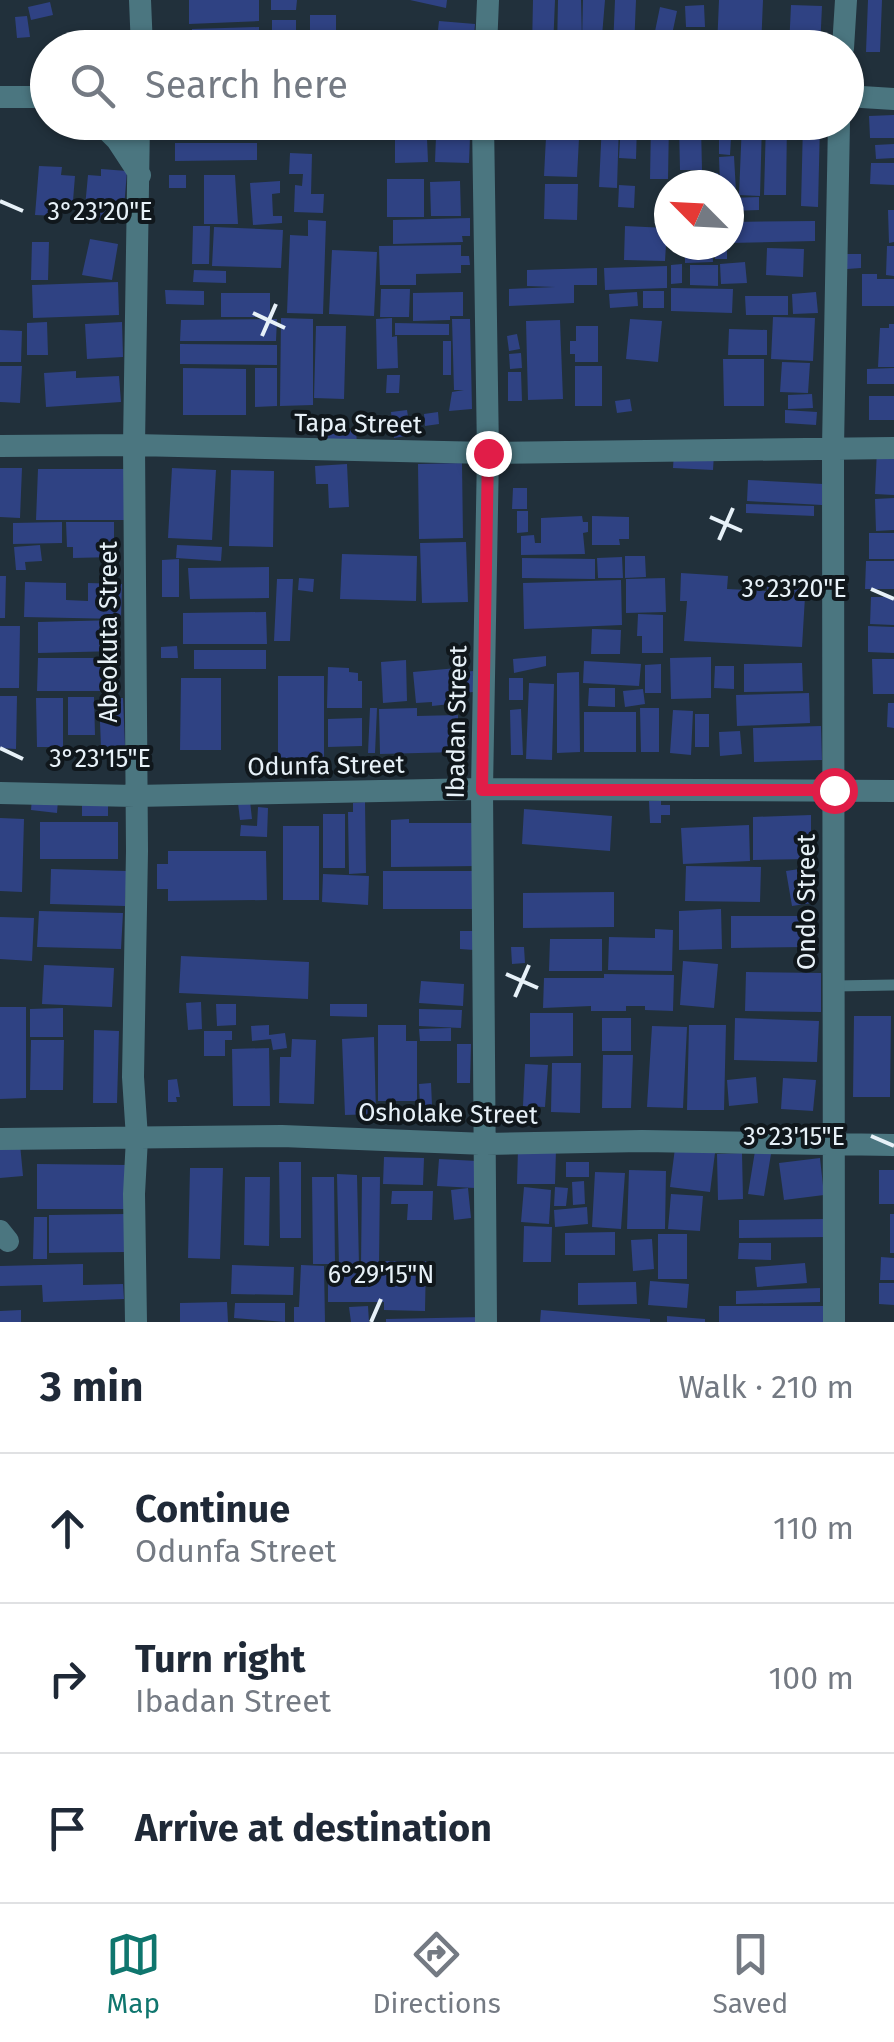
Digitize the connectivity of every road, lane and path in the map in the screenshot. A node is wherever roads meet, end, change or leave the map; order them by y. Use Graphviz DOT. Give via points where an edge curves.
graph roads {
  1 [pos="140,0"];
  2 [pos="488,0"];
  3 [pos="846,0"];
  4 [pos="141,30"];
  5 [pos="487,30"];
  6 [pos="844,30"];
  7 [pos="0,96"];
  8 [pos="30,97"];
  9 [pos="864,98"];
  10 [pos="894,100"];
  11 [pos="117,140"];
  12 [pos="139,140"];
  13 [pos="483,140"];
  14 [pos="838,140"];
  15 [pos="140,176"];
  16 [pos="134,445"];
  17 [pos="0,446"];
  18 [pos="833,448"];
  19 [pos="894,448"];
  20 [pos="488,453"];
  21 [pos="482,790"];
  22 [pos="834,790"];
  23 [pos="894,791"];
  24 [pos="0,793"];
  25 [pos="136,796"];
  26 [pos="834,986"];
  27 [pos="894,986"];
  28 [pos="137,1138"];
  29 [pos="0,1139"];
  30 [pos="832,1142"];
  31 [pos="486,1144"];
  32 [pos="894,1144"];
  33 [pos="136,1322"];
  34 [pos="486,1322"];
  35 [pos="834,1322"];
  1 -- 4 [label="street"];
  2 -- 5 [label="street"];
  3 -- 6 [label="street"];
  7 -- 8 [label="street"];
  9 -- 10 [label="street"];
  11 -- 15 [label="street"];
  12 -- 15 [label="street, Abeokuta Street"];
  13 -- 20 [label="street, Ibadan Street"];
  14 -- 18 [label="street, Ondo Street"];
  15 -- 16 [label="street, Abeokuta Street"];
  16 -- 17 [label="street, Tapa Street"];
  16 -- 20 [label="street, Tapa Street"];
  16 -- 25 [label="street, Abeokuta Street"];
  18 -- 19 [label="street, Tapa Street"];
  18 -- 20 [label="street, Tapa Street"];
  18 -- 22 [label="street, Ondo Street"];
  20 -- 21 [label="street, Ibadan Street"];
  21 -- 22 [label="street, Odunfa Street"];
  21 -- 25 [label="street, Odunfa Street"];
  21 -- 31 [label="street, Ibadan Street"];
  22 -- 23 [label="street, Odunfa Street"];
  22 -- 26 [label="street, Ondo Street"];
  24 -- 25 [label="street, Odunfa Street"];
  25 -- 28 [label="street, Abeokuta Street"];
  26 -- 27 [label="lane"];
  26 -- 30 [label="street, Ondo Street"];
  28 -- 29 [label="street, Osholake Street"];
  28 -- 31 [label="street, Osholake Street"];
  28 -- 33 [label="street, Abeokuta Street"];
  30 -- 31 [label="street, Osholake Street"];
  30 -- 32 [label="street, Osholake Street"];
  30 -- 35 [label="street, Ondo Street"];
  31 -- 34 [label="street, Ibadan Street"];
}
